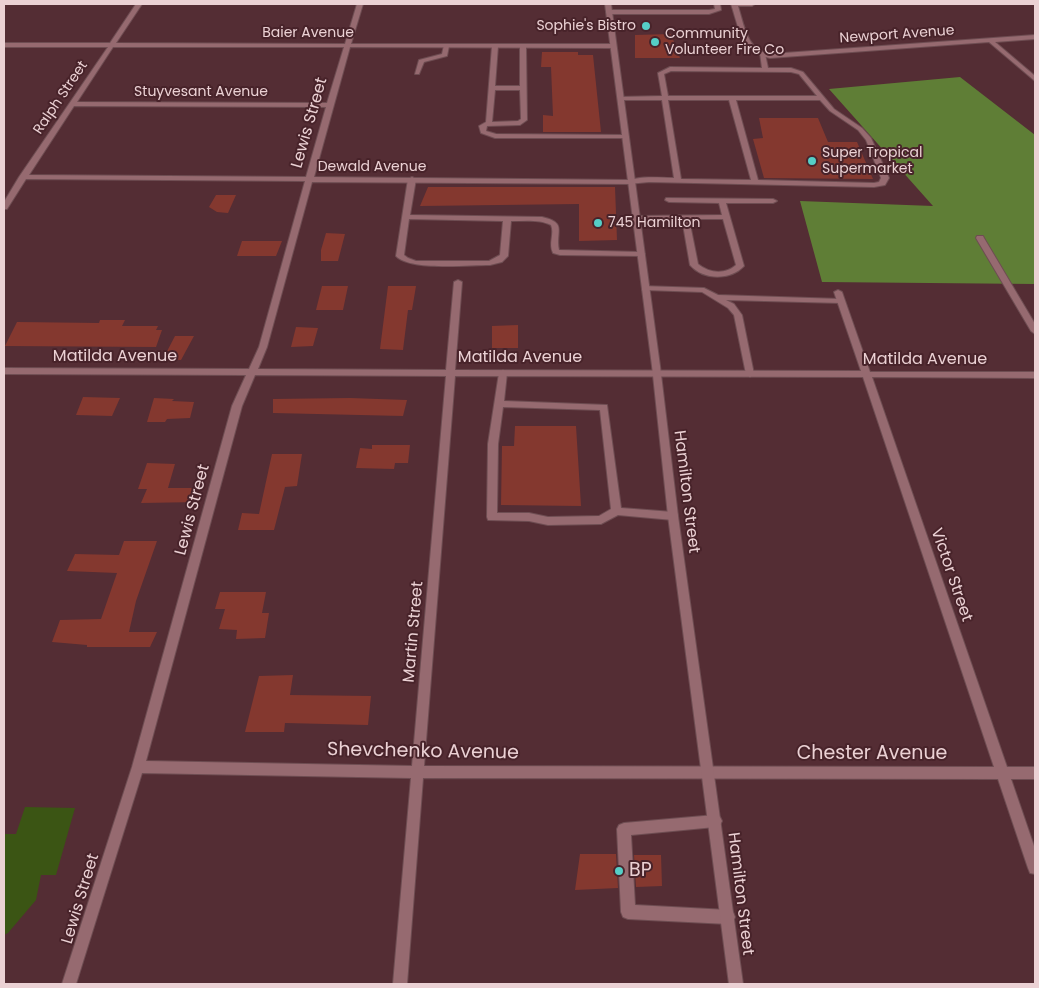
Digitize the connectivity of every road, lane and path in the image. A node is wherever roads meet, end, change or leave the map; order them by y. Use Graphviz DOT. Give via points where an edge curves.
graph roads {
  1 [pos="139,4"];
  2 [pos="360,4"];
  3 [pos="717,4"];
  4 [pos="734,4"];
  5 [pos="752,4"];
  6 [pos="608,8"];
  7 [pos="1035,38"];
  8 [pos="990,40"];
  9 [pos="4,45"];
  10 [pos="112,45"];
  11 [pos="348,46"];
  12 [pos="446,46"];
  13 [pos="496,46"];
  14 [pos="522,46"];
  15 [pos="612,46"];
  16 [pos="762,54"];
  17 [pos="765,70"];
  18 [pos="417,73"];
  19 [pos="1035,79"];
  20 [pos="492,88"];
  21 [pos="523,88"];
  22 [pos="620,98"];
  23 [pos="665,98"];
  24 [pos="732,98"];
  25 [pos="821,98"];
  26 [pos="71,104"];
  27 [pos="330,105"];
  28 [pos="489,123"];
  29 [pos="626,137"];
  30 [pos="23,177"];
  31 [pos="310,179"];
  32 [pos="412,179"];
  33 [pos="678,180"];
  34 [pos="632,182"];
  35 [pos="755,183"];
  36 [pos="669,200"];
  37 [pos="722,200"];
  38 [pos="773,201"];
  39 [pos="4,207"];
  40 [pos="406,217"];
  41 [pos="685,217"];
  42 [pos="726,217"];
  43 [pos="636,218"];
  44 [pos="507,219"];
  45 [pos="980,238"];
  46 [pos="641,254"];
  47 [pos="458,282"];
  48 [pos="645,288"];
  49 [pos="717,297"];
  50 [pos="1035,331"];
  51 [pos="4,371"];
  52 [pos="252,373"];
  53 [pos="451,373"];
  54 [pos="503,373"];
  55 [pos="657,374"];
  56 [pos="750,374"];
  57 [pos="865,375"];
  58 [pos="1035,375"];
  59 [pos="499,404"];
  60 [pos="616,511"];
  61 [pos="673,516"];
  62 [pos="138,767"];
  63 [pos="419,772"];
  64 [pos="1002,772"];
  65 [pos="709,773"];
  66 [pos="1035,773"];
  67 [pos="715,821"];
  68 [pos="1035,868"];
  69 [pos="728,917"];
  70 [pos="69,984"];
  71 [pos="400,984"];
  72 [pos="736,984"];
  1 -- 10 [label="street, Ralph Street"];
  2 -- 11 [label="street, Lewis Street"];
  3 -- 6 [label="street" via="718,10 709,12"];
  4 -- 5 [label="street"];
  4 -- 16 [label="street" via="753,49"];
  6 -- 15 [label="street, Hamilton Street"];
  7 -- 8 [label="street, Newport Avenue"];
  8 -- 16 [label="street, Newport Avenue" via="787,56"];
  8 -- 19 [label="street"];
  9 -- 10 [label="street, Baier Avenue"];
  10 -- 11 [label="street, Baier Avenue"];
  10 -- 26 [label="street, Ralph Street"];
  11 -- 12 [label="street, Baier Avenue"];
  11 -- 27 [label="street, Lewis Street"];
  12 -- 13 [label="street, Baier Avenue"];
  12 -- 18 [label="street" via="441,57 421,61"];
  13 -- 14 [label="street, Baier Avenue"];
  13 -- 20 [label="street"];
  14 -- 15 [label="street, Baier Avenue"];
  14 -- 21 [label="street"];
  15 -- 22 [label="street, Hamilton Street"];
  16 -- 17 [label="street"];
  17 -- 23 [label="street" via="664,70 661,73"];
  17 -- 25 [label="street" via="797,71"];
  20 -- 21 [label="street"];
  20 -- 28 [label="street"];
  21 -- 28 [label="street" via="522,122"];
  22 -- 23 [label="street"];
  22 -- 29 [label="street, Hamilton Street"];
  23 -- 24 [label="street"];
  23 -- 33 [label="street"];
  24 -- 25 [label="street"];
  24 -- 35 [label="street"];
  25 -- 35 [label="street, Dewald Avenue" via="869,138 885,178 882,183"];
  26 -- 27 [label="street, Stuyvesant Avenue"];
  26 -- 30 [label="street, Ralph Street"];
  27 -- 31 [label="street, Lewis Street"];
  28 -- 29 [label="street" via="481,129 495,136"];
  29 -- 34 [label="street, Hamilton Street"];
  30 -- 31 [label="street, Dewald Avenue"];
  30 -- 39 [label="street, Ralph Street"];
  31 -- 32 [label="street, Dewald Avenue"];
  31 -- 52 [label="street, Lewis Street" via="264,347"];
  32 -- 34 [label="street, Dewald Avenue"];
  32 -- 40 [label="street"];
  33 -- 34 [label="street, Dewald Avenue"];
  33 -- 35 [label="street, Dewald Avenue"];
  34 -- 43 [label="street, Hamilton Street"];
  36 -- 37 [label="street"];
  37 -- 38 [label="street"];
  37 -- 42 [label="street"];
  40 -- 44 [label="street"];
  40 -- 44 [label="street" via="400,256 416,263 490,263 499,260 504,256"];
  41 -- 42 [label="street"];
  41 -- 42 [label="street" via="694,265 699,271 727,274 740,266"];
  41 -- 43 [label="street"];
  43 -- 46 [label="street, Hamilton Street"];
  44 -- 46 [label="street" via="546,219 553,222 556,251"];
  45 -- 50 [label="street"];
  46 -- 48 [label="street, Hamilton Street"];
  47 -- 53 [label="street, Martin Street"];
  48 -- 49 [label="street" via="704,290"];
  48 -- 55 [label="street, Hamilton Street"];
  49 -- 56 [label="street" via="738,315"];
  49 -- 57 [label="street, Victor Street" via="840,297"];
  51 -- 52 [label="street, Matilda Avenue"];
  52 -- 53 [label="street, Matilda Avenue"];
  52 -- 62 [label="street, Lewis Street" via="237,406"];
  53 -- 54 [label="street, Matilda Avenue"];
  53 -- 63 [label="street, Martin Street"];
  54 -- 55 [label="street, Matilda Avenue"];
  54 -- 59 [label="street"];
  55 -- 56 [label="street, Matilda Avenue"];
  55 -- 61 [label="street, Hamilton Street"];
  56 -- 57 [label="street, Matilda Avenue"];
  57 -- 58 [label="street, Matilda Avenue"];
  57 -- 64 [label="street, Victor Street"];
  59 -- 60 [label="street" via="604,407"];
  59 -- 60 [label="street" via="493,444 492,517 601,520"];
  60 -- 61 [label="street"];
  61 -- 65 [label="street, Hamilton Street"];
  62 -- 63 [label="street, Shevchenko Avenue"];
  62 -- 70 [label="street, Lewis Street"];
  63 -- 65 [label="street, Shevchenko Avenue"];
  63 -- 71 [label="street, Martin Street"];
  64 -- 65 [label="street, Chester Avenue"];
  64 -- 66 [label="street, Chester Avenue"];
  64 -- 68 [label="street, Victor Street"];
  65 -- 67 [label="street, Hamilton Street"];
  67 -- 69 [label="street, Hamilton Street"];
  67 -- 69 [label="street" via="624,829 628,912"];
  69 -- 72 [label="street, Hamilton Street"];
}
